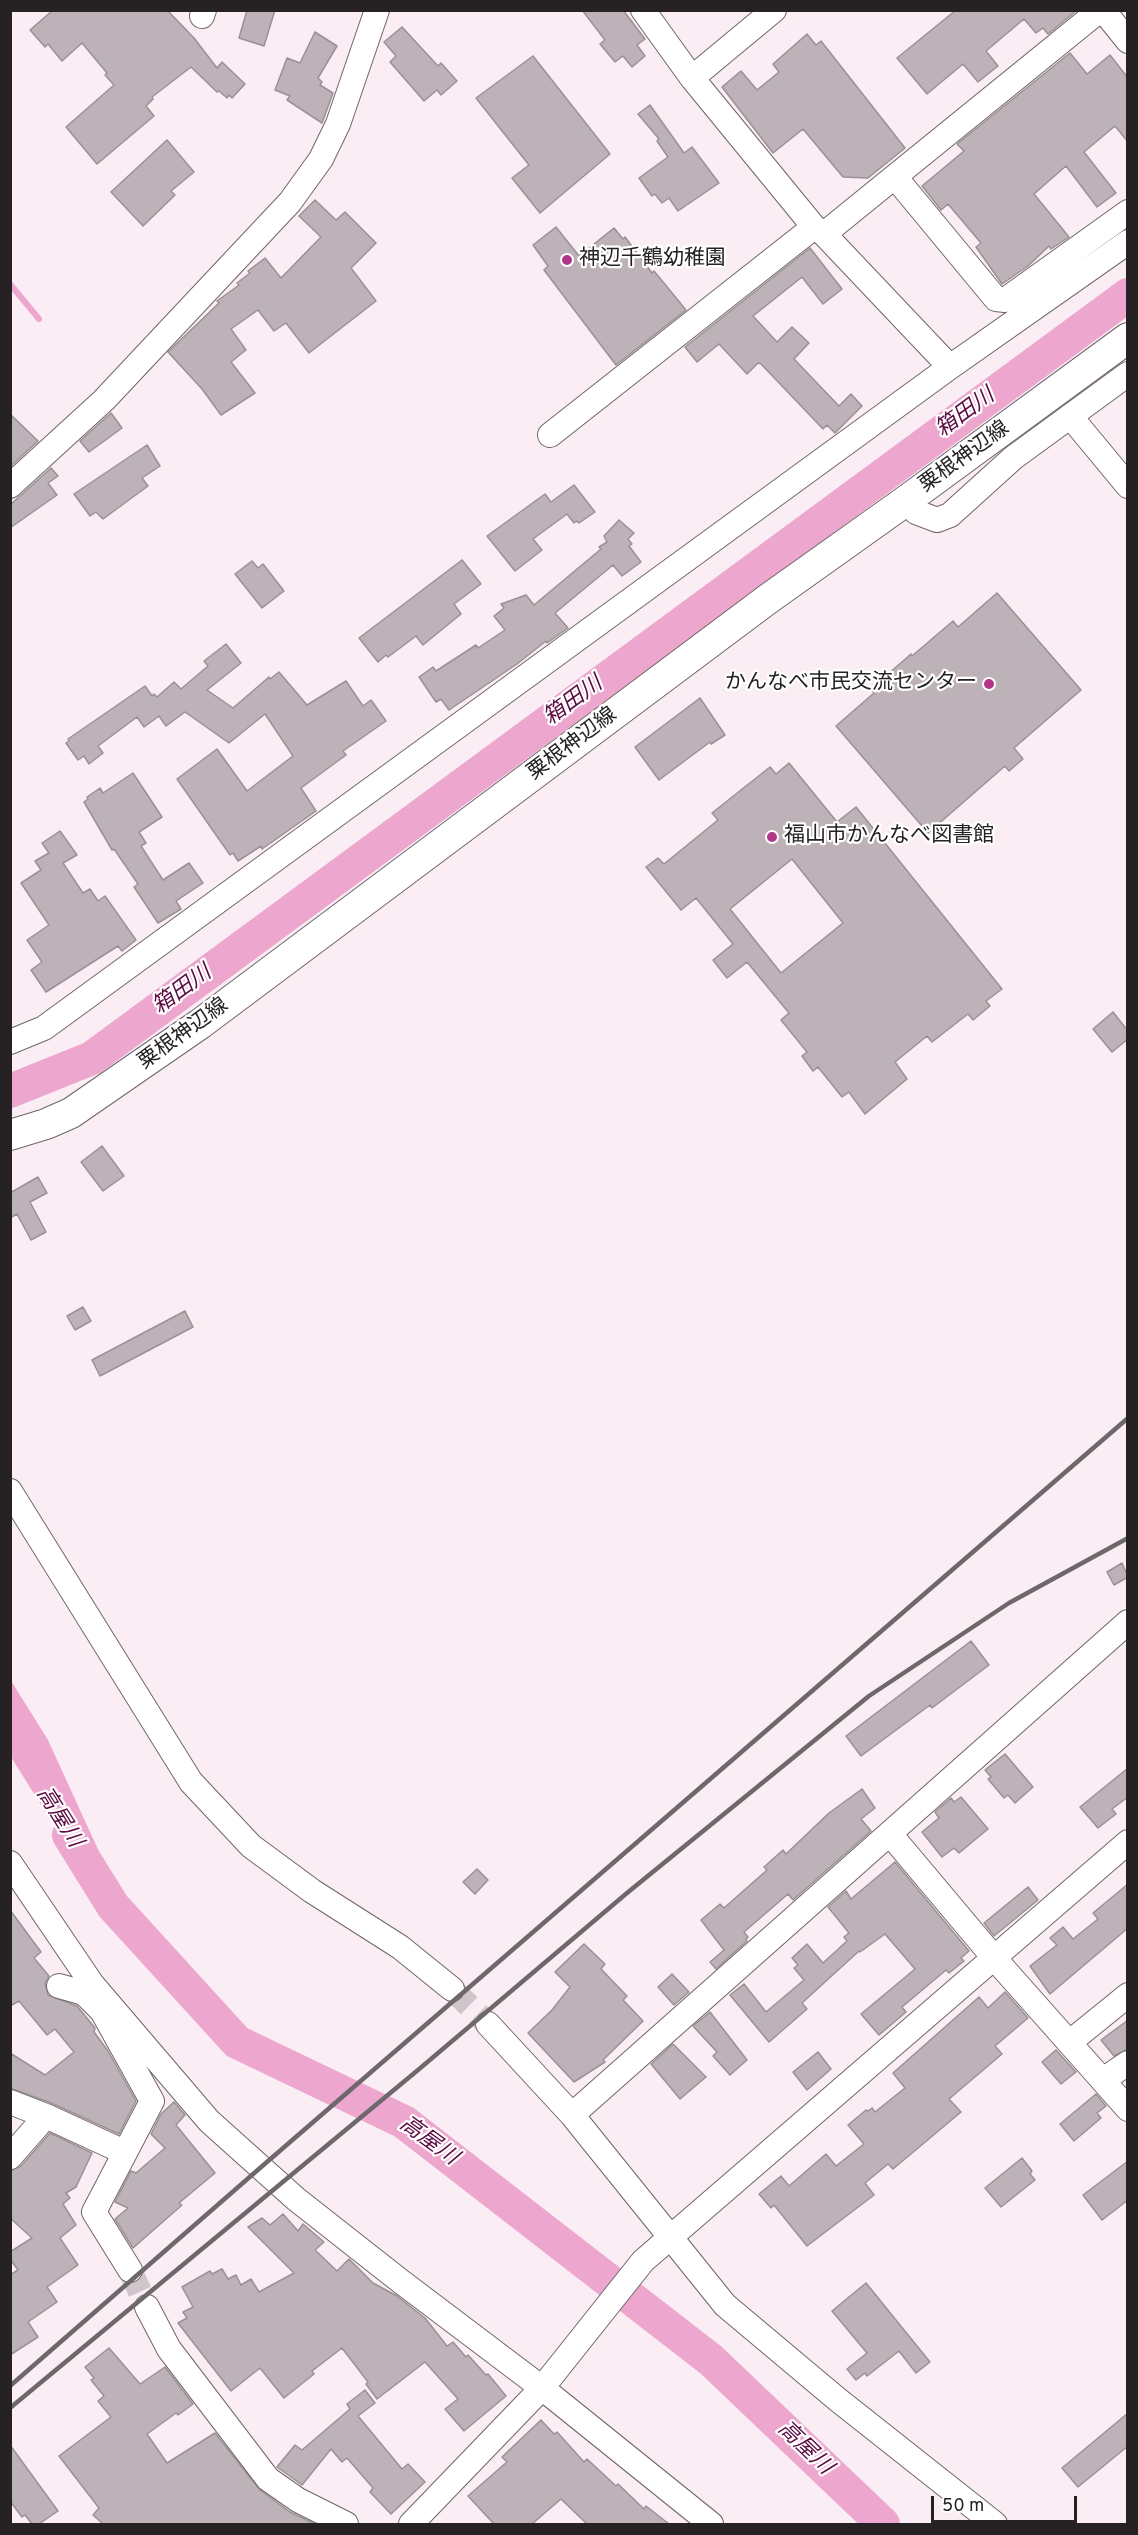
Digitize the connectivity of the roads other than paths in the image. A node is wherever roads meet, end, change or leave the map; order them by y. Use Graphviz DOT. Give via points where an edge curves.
graph roads {
  1 [pos="377,10"];
  2 [pos="643,10"];
  3 [pos="774,10"];
  4 [pos="1101,10"];
  5 [pos="1128,40"];
  6 [pos="692,78"];
  7 [pos="895,177"];
  8 [pos="1128,212"];
  9 [pos="819,230"];
  10 [pos="1128,242"];
  11 [pos="1128,338"];
  12 [pos="950,367"];
  13 [pos="1128,374"];
  14 [pos="1070,416"];
  15 [pos="550,435"];
  16 [pos="10,486"];
  17 [pos="1128,486"];
  18 [pos="907,500"];
  19 [pos="10,1042"];
  20 [pos="10,1135"];
  21 [pos="10,1491"];
  22 [pos="1128,1622"];
  23 [pos="890,1834"];
  24 [pos="1128,1842"];
  25 [pos="10,1863"];
  26 [pos="995,1959"];
  27 [pos="59,1986"];
  28 [pos="452,1989"];
  29 [pos="1128,1995"];
  30 [pos="488,2024"];
  31 [pos="1070,2042"];
  32 [pos="1128,2063"];
  33 [pos="1103,2079"];
  34 [pos="10,2102"];
  35 [pos="1128,2109"];
  36 [pos="572,2115"];
  37 [pos="46,2116"];
  38 [pos="124,2152"];
  39 [pos="10,2157"];
  40 [pos="668,2237"];
  41 [pos="130,2270"];
  42 [pos="147,2307"];
  43 [pos="544,2385"];
  44 [pos="346,2524"];
  45 [pos="411,2524"];
  46 [pos="711,2524"];
  47 [pos="996,2524"];
  1 -- 16 [label="street" via="338,124 321,159 290,202 104,399"];
  2 -- 6 [label="street"];
  3 -- 6 [label="street"];
  4 -- 5 [label="street"];
  4 -- 7 [label="street"];
  6 -- 9 [label="street"];
  7 -- 8 [label="street" via="996,299 1005,300"];
  7 -- 9 [label="street"];
  9 -- 12 [label="street"];
  9 -- 15 [label="street"];
  10 -- 12 [label="street"];
  11 -- 18 [label="main road, 粟根神辺線"];
  12 -- 19 [label="street" via="44,1028"];
  13 -- 14 [label="street"];
  14 -- 17 [label="street"];
  14 -- 18 [label="street" via="1013,458 950,515 937,520 916,512"];
  18 -- 20 [label="main road, 粟根神辺線" via="122,1080 71,1113"];
  21 -- 28 [label="street" via="191,1782 251,1846 312,1891 400,1947"];
  22 -- 23 [label="street"];
  23 -- 26 [label="street"];
  23 -- 36 [label="street"];
  24 -- 26 [label="street"];
  25 -- 43 [label="street" via="92,1984 209,2121 296,2199 408,2287"];
  26 -- 31 [label="street"];
  26 -- 40 [label="street"];
  27 -- 38 [label="street" via="84,1993 102,2011 152,2101"];
  29 -- 31 [label="street"];
  30 -- 36 [label="street"];
  31 -- 33 [label="street"];
  32 -- 33 [label="street"];
  33 -- 35 [label="street"];
  34 -- 37 [label="street"];
  36 -- 40 [label="street"];
  37 -- 38 [label="street"];
  37 -- 39 [label="street"];
  38 -- 41 [label="street" via="94,2212"];
  40 -- 43 [label="street" via="643,2261"];
  40 -- 47 [label="street" via="725,2305"];
  42 -- 44 [label="street" via="170,2349 268,2479"];
  43 -- 45 [label="street"];
  43 -- 46 [label="street"];
}
